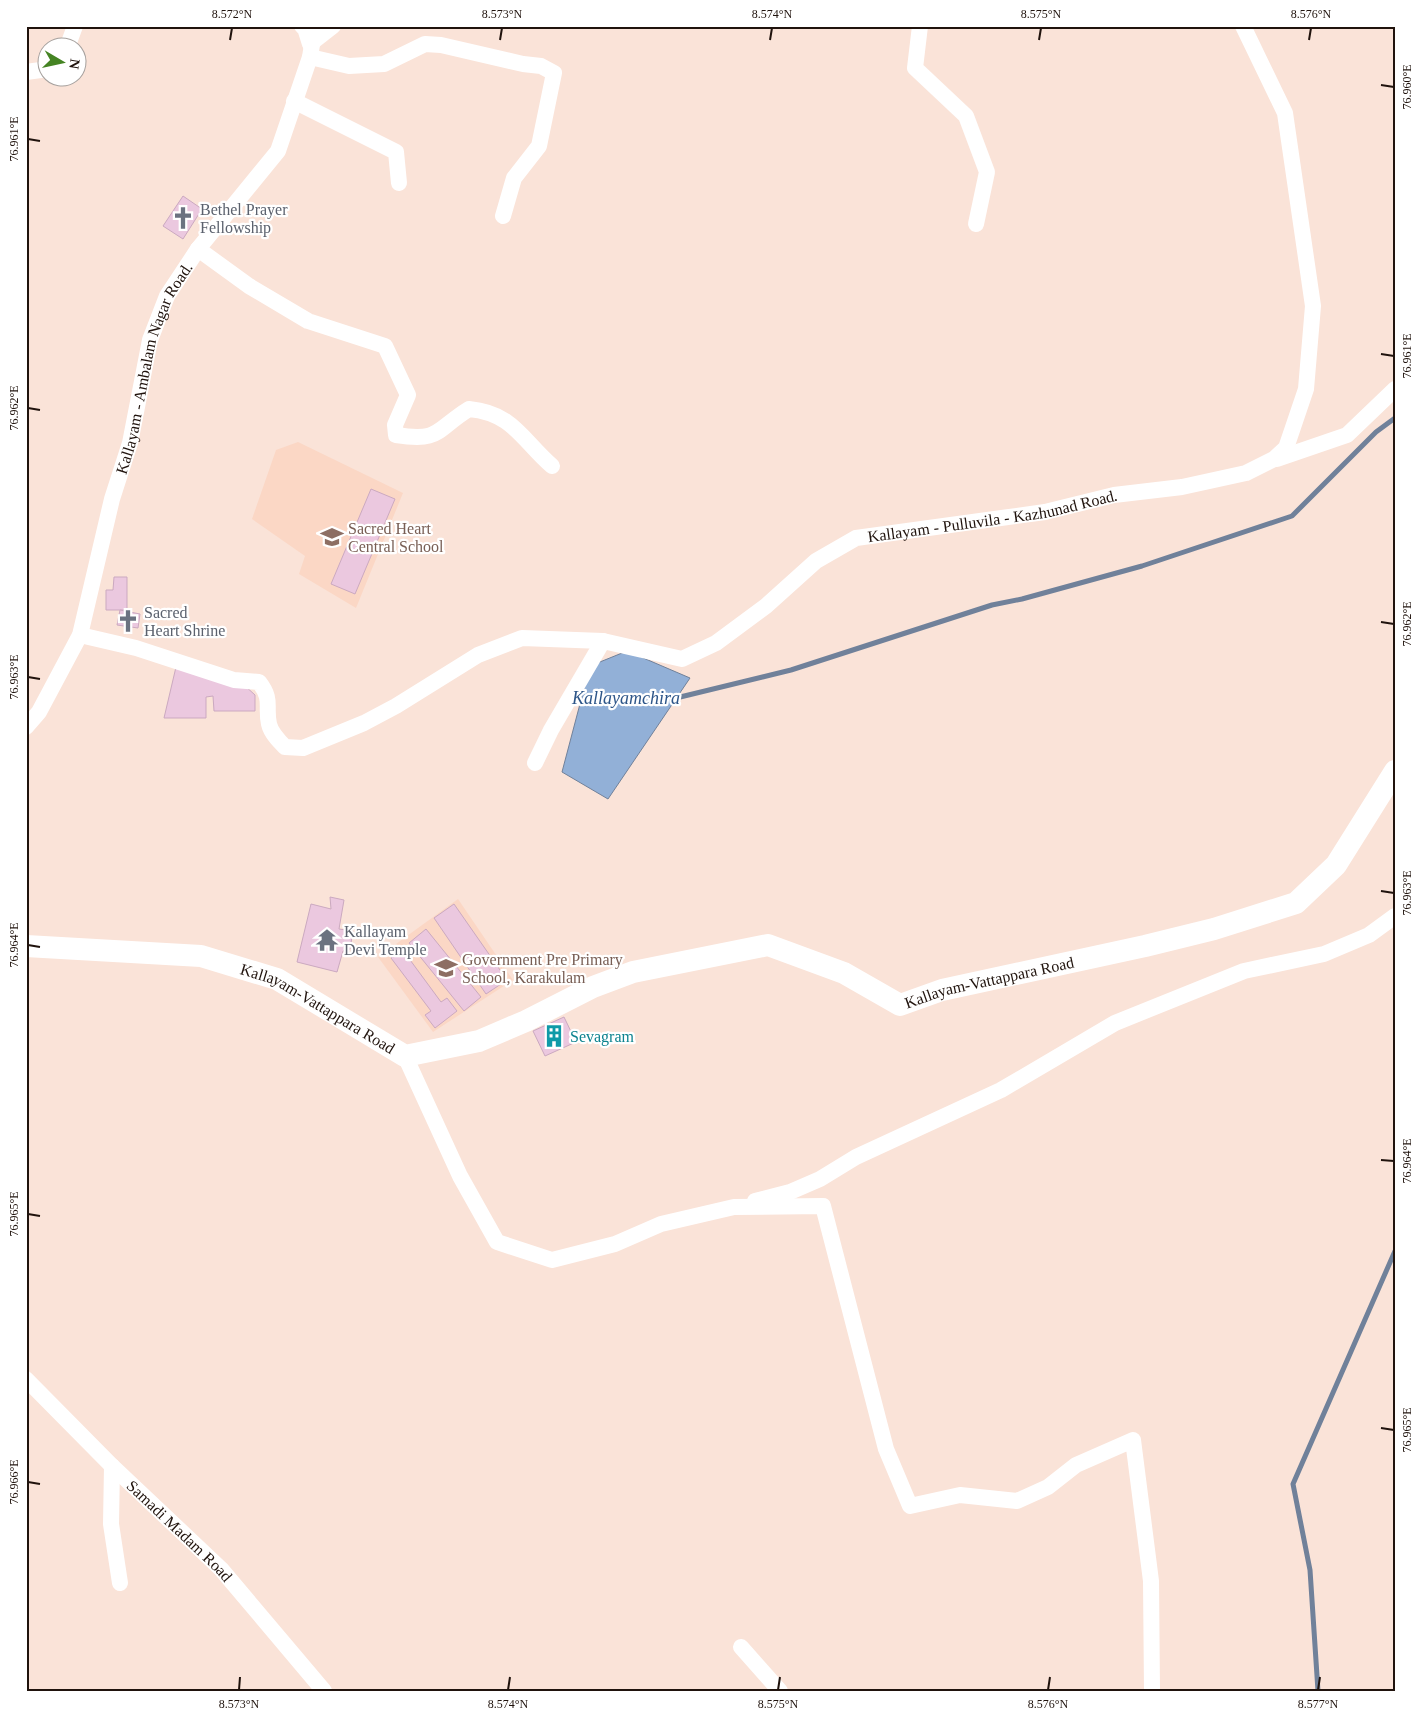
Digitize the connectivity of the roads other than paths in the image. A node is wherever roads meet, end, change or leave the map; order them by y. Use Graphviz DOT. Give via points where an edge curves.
graph roads {
  1 [pos="75,26"];
  2 [pos="302,26"];
  3 [pos="315,26"];
  4 [pos="333,26"];
  5 [pos="920,26"];
  6 [pos="1243,26"];
  7 [pos="71,38"];
  8 [pos="310,51"];
  9 [pos="294,101"];
  10 [pos="399,183"];
  11 [pos="503,216"];
  12 [pos="976,224"];
  13 [pos="198,249"];
  14 [pos="1395,389"];
  15 [pos="1274,459"];
  16 [pos="552,466"];
  17 [pos="80,635"];
  18 [pos="603,641"];
  19 [pos="26,727"];
  20 [pos="535,763"];
  21 [pos="1395,771"];
  22 [pos="1395,916"];
  23 [pos="26,946"];
  24 [pos="405,1056"];
  25 [pos="734,1207"];
  26 [pos="26,1379"];
  27 [pos="112,1466"];
  28 [pos="120,1583"];
  29 [pos="741,1647"];
  30 [pos="324,1691"];
  31 [pos="780,1691"];
  32 [pos="1152,1691"];
  1 -- 7 [label="street"];
  2 -- 8 [label="street"];
  3 -- 8 [label="street, Kallayam - Ambalam Nagar Road."];
  4 -- 8 [label="street"];
  5 -- 12 [label="street" via="915,68 966,116 988,172"];
  6 -- 15 [label="street, Kallayam - Pulluvila - Kazhunad Road." via="1285,112 1311,298 1306,389 1286,448"];
  8 -- 9 [label="street, Kallayam - Ambalam Nagar Road."];
  8 -- 11 [label="street" via="349,66 384,64 426,44 441,45 541,66 554,73 539,146 514,178"];
  9 -- 10 [label="street" via="396,152"];
  9 -- 13 [label="street, Kallayam - Ambalam Nagar Road." via="278,151"];
  13 -- 16 [label="street" via="249,286 308,321 385,346 408,395 395,425 396,435 434,436 469,409 485,410 517,428"];
  13 -- 17 [label="street, Kallayam - Ambalam Nagar Road." via="167,296 150,340 130,443 112,499"];
  14 -- 15 [label="street, Kallayam - Pulluvila - Kazhunad Road." via="1347,435"];
  15 -- 18 [label="street, Kallayam - Pulluvila - Kazhunad Road." via="1246,473 1182,487 1114,495 1045,512 856,538 816,561 766,606 716,643 682,659"];
  17 -- 18 [label="street, Kallayam - Pulluvila - Kazhunad Road." via="136,648 234,680 259,682 268,693 269,725 277,738 285,747 303,748 364,723 478,655 522,638"];
  17 -- 19 [label="street, Kallayam - Ambalam Nagar Road." via="38,712"];
  18 -- 20 [label="street"];
  21 -- 24 [label="street, Kallayam-Vattappara Road" via="1336,865 1302,900 1260,916 1145,946 942,990 900,1005 844,973 776,946 734,950 633,972 593,987 479,1041"];
  22 -- 25 [label="street" via="1369,935 1324,954 1244,971 1115,1023 1001,1090 856,1157 820,1180"];
  23 -- 24 [label="street, Kallayam-Vattappara Road" via="201,956 277,980"];
  24 -- 25 [label="street" via="460,1176 497,1242 552,1260 615,1244 661,1224"];
  25 -- 32 [label="street" via="823,1206 886,1449 910,1506 960,1495 1017,1501 1048,1487 1076,1465 1133,1440 1151,1581"];
  26 -- 27 [label="street, Samadi Madam Road"];
  27 -- 28 [label="street" via="111,1524"];
  27 -- 30 [label="street, Samadi Madam Road" via="221,1569"];
  29 -- 31 [label="street"];
}
